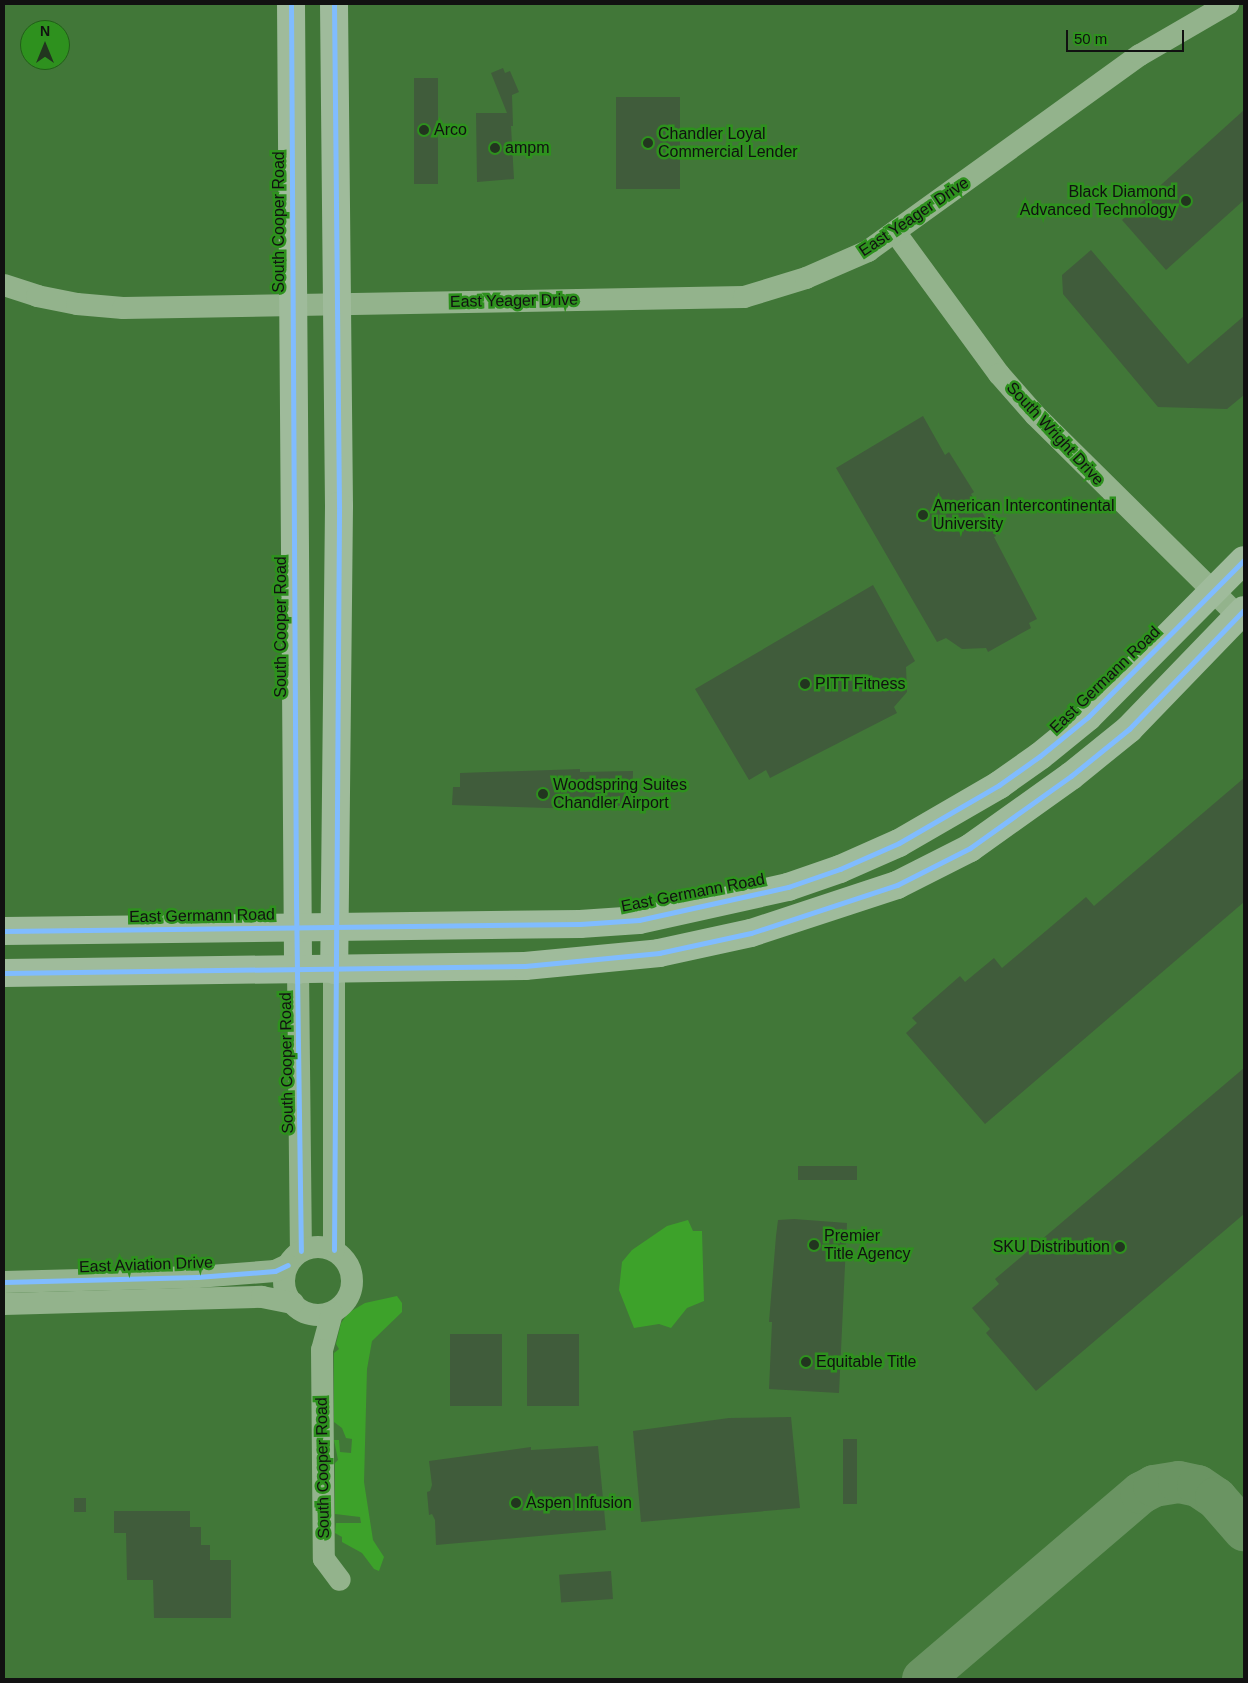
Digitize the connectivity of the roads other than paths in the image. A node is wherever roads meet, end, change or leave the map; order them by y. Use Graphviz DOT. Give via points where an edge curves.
graph roads {
  1 [pos="291,4"];
  2 [pos="334,4"];
  3 [pos="1228,4"];
  4 [pos="895,232"];
  5 [pos="4,285"];
  6 [pos="314,303"];
  7 [pos="1244,560"];
  8 [pos="1214,591"];
  9 [pos="1241,613"];
  10 [pos="684,910"];
  11 [pos="335,926"];
  12 [pos="296,927"];
  13 [pos="4,931"];
  14 [pos="556,964"];
  15 [pos="298,970"];
  16 [pos="334,970"];
  17 [pos="4,973"];
  18 [pos="334,1250"];
  19 [pos="294,1258"];
  20 [pos="4,1282"];
  21 [pos="4,1304"];
  22 [pos="299,1308"];
  23 [pos="332,1312"];
  24 [pos="322,1350"];
  25 [pos="340,1580"];
  1 -- 6 [label="main road, South Cooper Road"];
  2 -- 6 [label="main road, South Cooper Road"];
  3 -- 4 [label="street, East Yeager Drive" via="1140,55"];
  4 -- 6 [label="street, East Yeager Drive" via="868,251 834,267 744,297"];
  4 -- 8 [label="street, South Wright Drive" via="999,374 1035,416"];
  5 -- 6 [label="street, East Yeager Drive" via="77,304 123,308"];
  6 -- 11 [label="main road, South Cooper Road" via="339,506"];
  6 -- 12 [label="main road, South Cooper Road"];
  7 -- 8 [label="main road, East Germann Road"];
  8 -- 9 [label="street, South Wright Drive"];
  8 -- 10 [label="main road, East Germann Road" via="1088,717 1040,756 950,815 840,869 788,886"];
  9 -- 14 [label="main road" via="1130,729 1072,776 970,848 897,886 827,911 701,946"];
  10 -- 11 [label="main road, East Germann Road" via="638,920 580,924"];
  10 -- 14 [label="main road" via="671,927 655,936 585,948"];
  11 -- 12 [label="main road, East Germann Road"];
  11 -- 16 [label="main road, South Cooper Road"];
  12 -- 13 [label="main road, East Germann Road"];
  12 -- 15 [label="main road, South Cooper Road"];
  14 -- 16 [label="main road"];
  15 -- 16 [label="main road"];
  15 -- 17 [label="main road"];
  15 -- 19 [label="street, South Cooper Road"];
  16 -- 18 [label="street, South Cooper Road"];
  18 -- 19 [label="street" via="323,1247"];
  18 -- 23 [label="street, South Cooper Road" via="343,1257 353,1277 348,1299"];
  19 -- 20 [label="street, East Aviation Drive" via="275,1270 198,1277"];
  19 -- 22 [label="street, South Cooper Road" via="284,1285"];
  21 -- 22 [label="street" via="262,1297"];
  22 -- 23 [label="street" via="314,1315"];
  22 -- 24 [label="street, South Cooper Road" via="313,1339"];
  23 -- 24 [label="street, South Cooper Road"];
  24 -- 25 [label="street, South Cooper Road" via="324,1559"];
}
